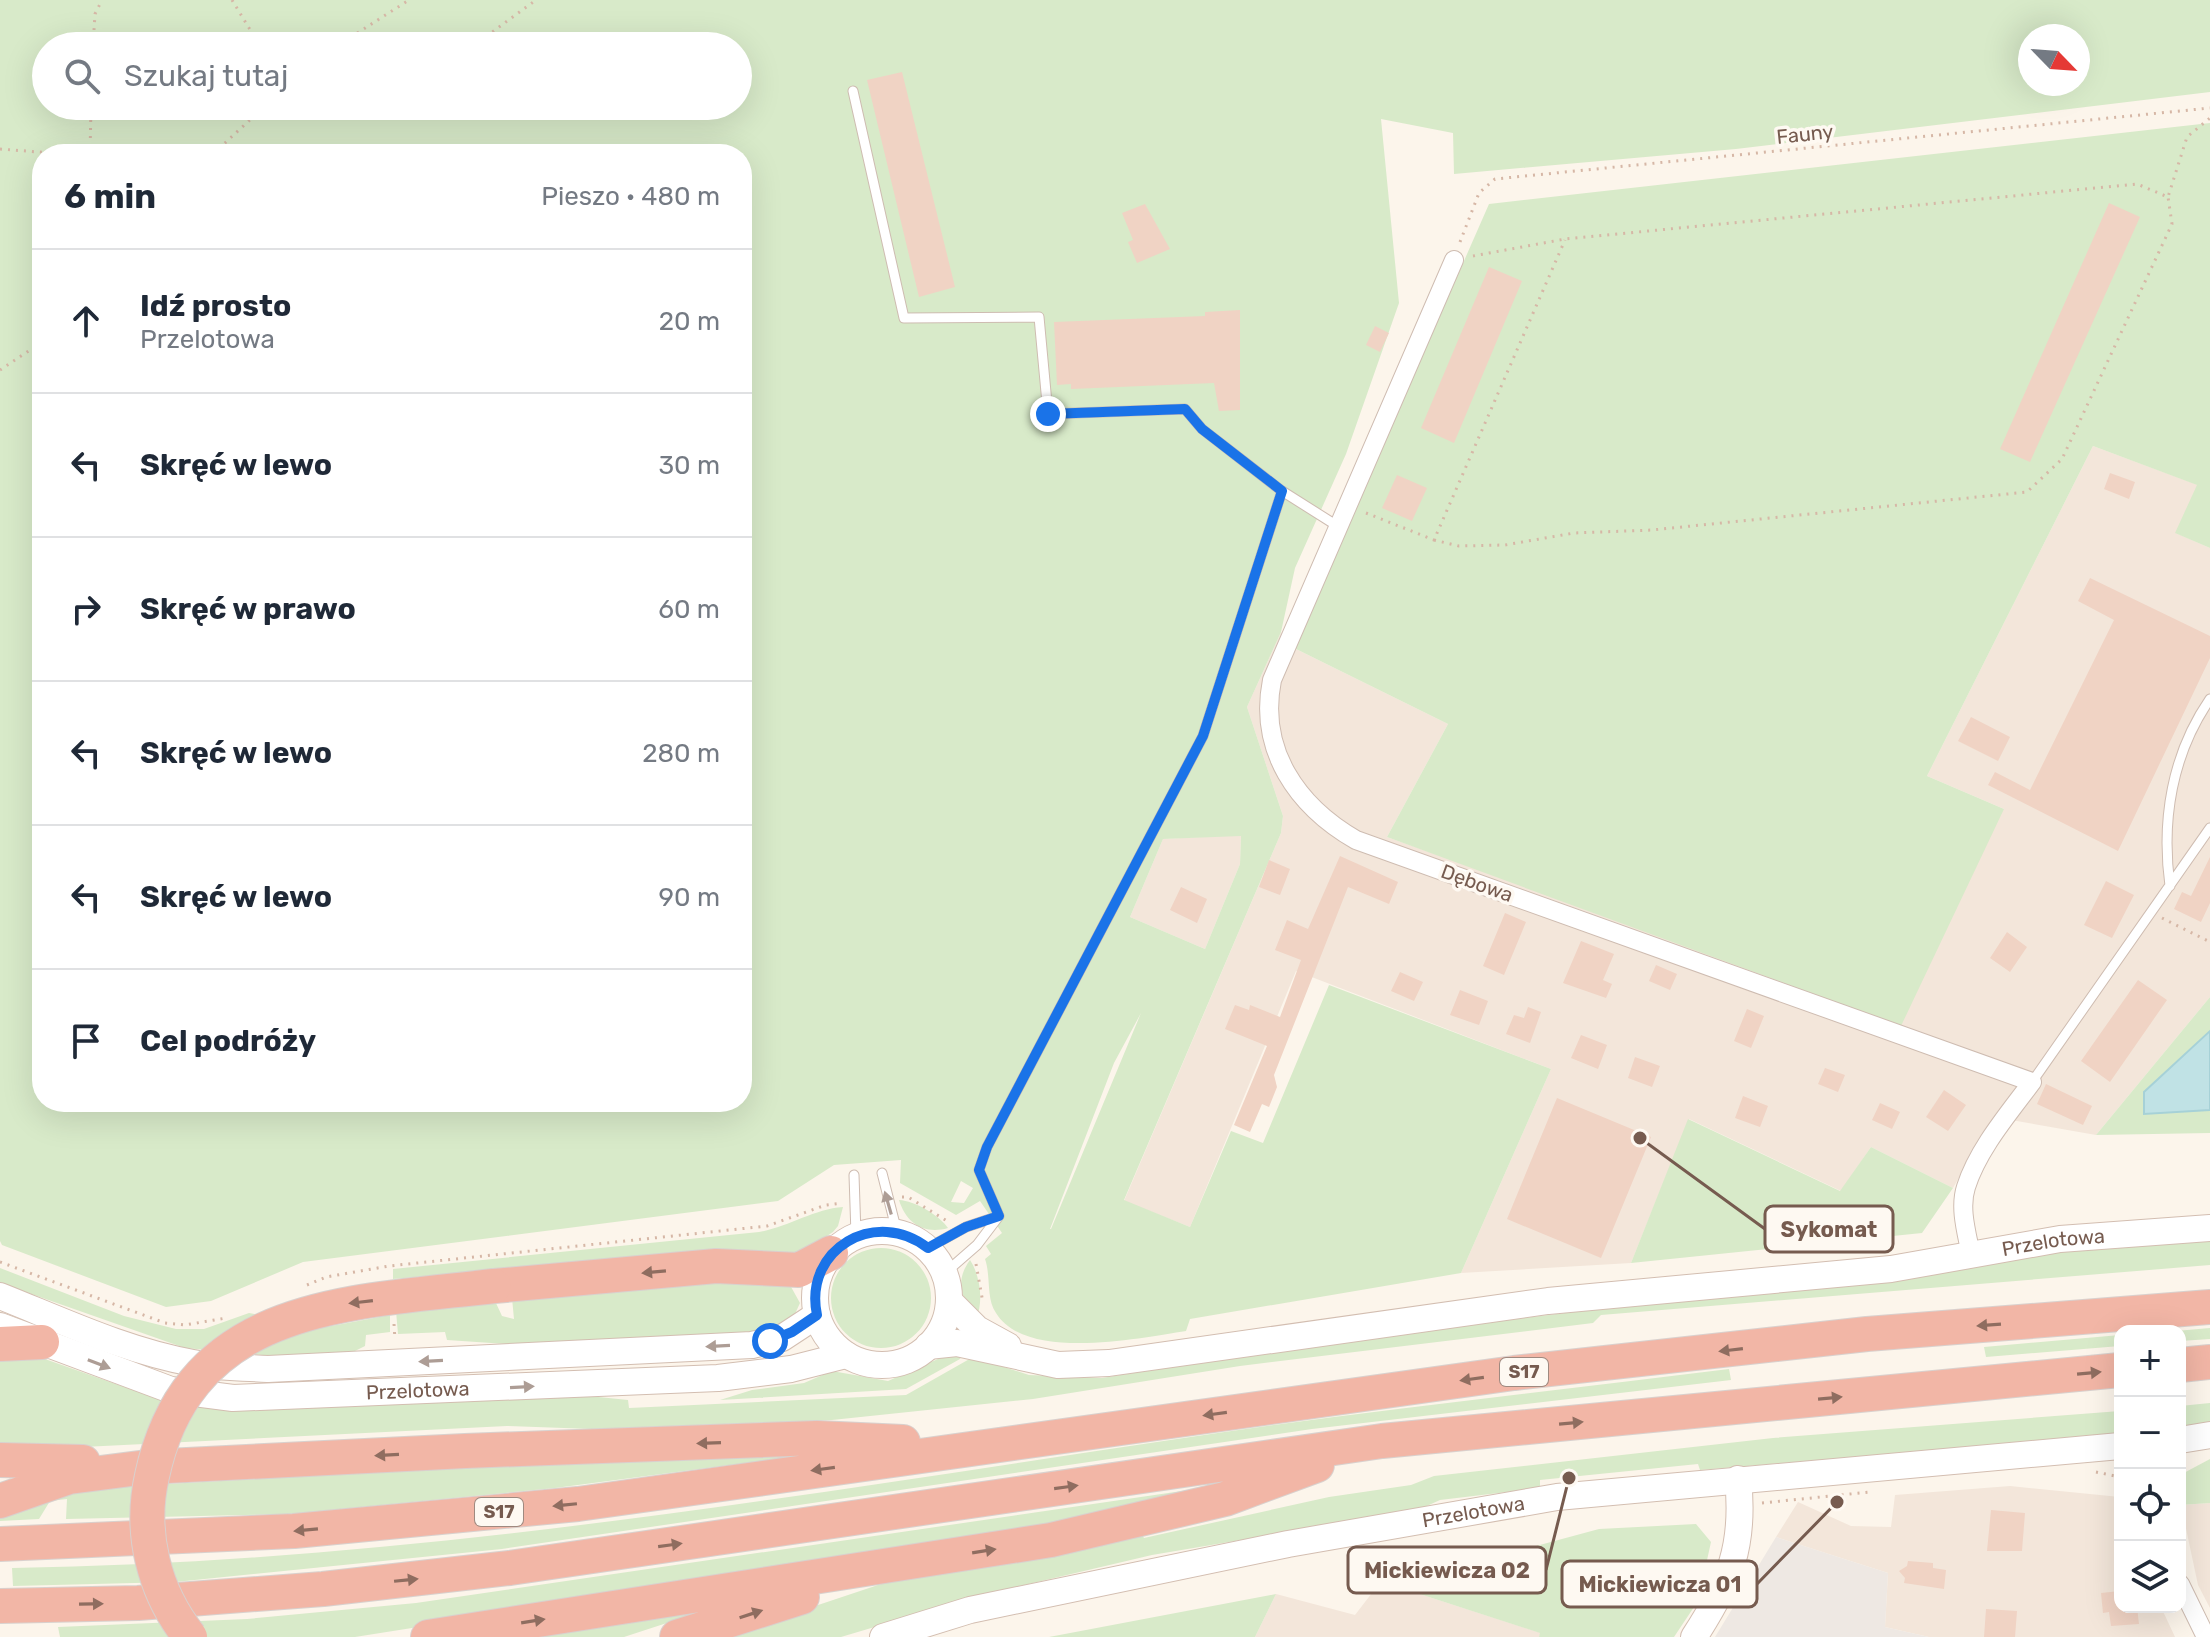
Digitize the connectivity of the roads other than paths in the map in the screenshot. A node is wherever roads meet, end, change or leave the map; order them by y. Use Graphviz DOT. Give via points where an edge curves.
graph roads {
  1 [pos="853,91"];
  2 [pos="1454,260"];
  3 [pos="1282,491"];
  4 [pos="1339,527"];
  5 [pos="2210,699"];
  6 [pos="2210,828"];
  7 [pos="2170,886"];
  8 [pos="2032,1082"];
  9 [pos="882,1173"];
  10 [pos="854,1175"];
  11 [pos="999,1216"];
  12 [pos="2210,1228"];
  13 [pos="897,1232"];
  14 [pos="843,1244"];
  15 [pos="928,1248"];
  16 [pos="1971,1255"];
  17 [pos="945,1273"];
  18 [pos="0,1296"];
  19 [pos="949,1301"];
  20 [pos="2210,1307"];
  21 [pos="817,1315"];
  22 [pos="0,1326"];
  23 [pos="42,1342"];
  24 [pos="0,1344"];
  25 [pos="928,1346"];
  26 [pos="846,1355"];
  27 [pos="1036,1361"];
  28 [pos="2210,1362"];
  29 [pos="2186,1364"];
  30 [pos="2114,1371"];
  31 [pos="2210,1435"];
  32 [pos="2186,1439"];
  33 [pos="1382,1441"];
  34 [pos="983,1446"];
  35 [pos="2114,1447"];
  36 [pos="0,1460"];
  37 [pos="147,1467"];
  38 [pos="1740,1494"];
  39 [pos="0,1501"];
  40 [pos="6,1544"];
  41 [pos="928,1560"];
  42 [pos="2186,1596"];
  43 [pos="6,1606"];
  44 [pos="190,1637"];
  45 [pos="428,1637"];
  46 [pos="677,1637"];
  47 [pos="883,1637"];
  48 [pos="1694,1637"];
  49 [pos="2206,1637"];
  1 -- 3 [label="lane" via="904,318 1039,317 1048,414 1185,409 1202,429"];
  2 -- 4 [label="street, Dębowa"];
  3 -- 4 [label="lane"];
  3 -- 11 [label="lane" via="1196,750 987,1147 979,1170"];
  4 -- 8 [label="street, Dębowa" via="1272,680 1268,701 1278,760 1292,786 1333,827 1356,840"];
  5 -- 7 [label="lane" via="2190,727 2173,780 2165,848"];
  6 -- 7 [label="lane"];
  7 -- 8 [label="lane"];
  8 -- 16 [label="street" via="1965,1188"];
  13 -- 9 [label="lane, one-way"];
  10 -- 14 [label="lane"];
  11 -- 15 [label="lane"];
  11 -- 17 [label="lane"];
  12 -- 16 [label="street, Przelotowa" via="2118,1232"];
  13 -- 14 [label="street" via="876,1230"];
  13 -- 15 [label="street"];
  14 -- 21 [label="street" via="816,1282"];
  14 -- 44 [label="highway, one-way, bridge" via="799,1270 716,1266 494,1286 325,1307 267,1326 223,1353 201,1374 171,1416 149,1490 147,1531 153,1564 162,1592"];
  15 -- 17 [label="street"];
  16 -- 27 [label="street, Przelotowa" via="1891,1269 1548,1301 1109,1363"];
  17 -- 19 [label="street"];
  21 -- 18 [label="street, Przelotowa, one-way" via="782,1338 752,1345 268,1369 195,1364 118,1343"];
  19 -- 25 [label="street" via="945,1321"];
  19 -- 27 [label="street, Przelotowa" via="977,1329"];
  20 -- 34 [label="highway, S17, one-way" via="1867,1334 1514,1373"];
  21 -- 26 [label="street" via="827,1338"];
  22 -- 23 [label="street, Przelotowa"];
  23 -- 24 [label="highway"];
  23 -- 26 [label="street, Przelotowa, one-way" via="171,1390 233,1398 742,1376"];
  25 -- 26 [label="street" via="893,1364 869,1364"];
  25 -- 27 [label="street, Przelotowa" via="957,1343"];
  28 -- 29 [label="highway"];
  33 -- 30 [label="highway, one-way"];
  31 -- 32 [label="street"];
  41 -- 33 [label="highway, one-way" via="1051,1540 1225,1499"];
  43 -- 33 [label="highway, one-way" via="138,1603 510,1568"];
  34 -- 37 [label="highway, one-way" via="817,1438"];
  34 -- 40 [label="highway, S17, one-way" via="451,1517 262,1533"];
  35 -- 38 [label="street, Przelotowa"];
  36 -- 37 [label="highway"];
  37 -- 39 [label="highway" via="69,1477"];
  38 -- 47 [label="street, Przelotowa" via="1557,1497 1288,1544 970,1610"];
  38 -- 48 [label="street" via="1740,1540 1724,1591"];
  45 -- 41 [label="highway, one-way"];
  46 -- 41 [label="highway, one-way"];
  42 -- 49 [label="street"];
}
